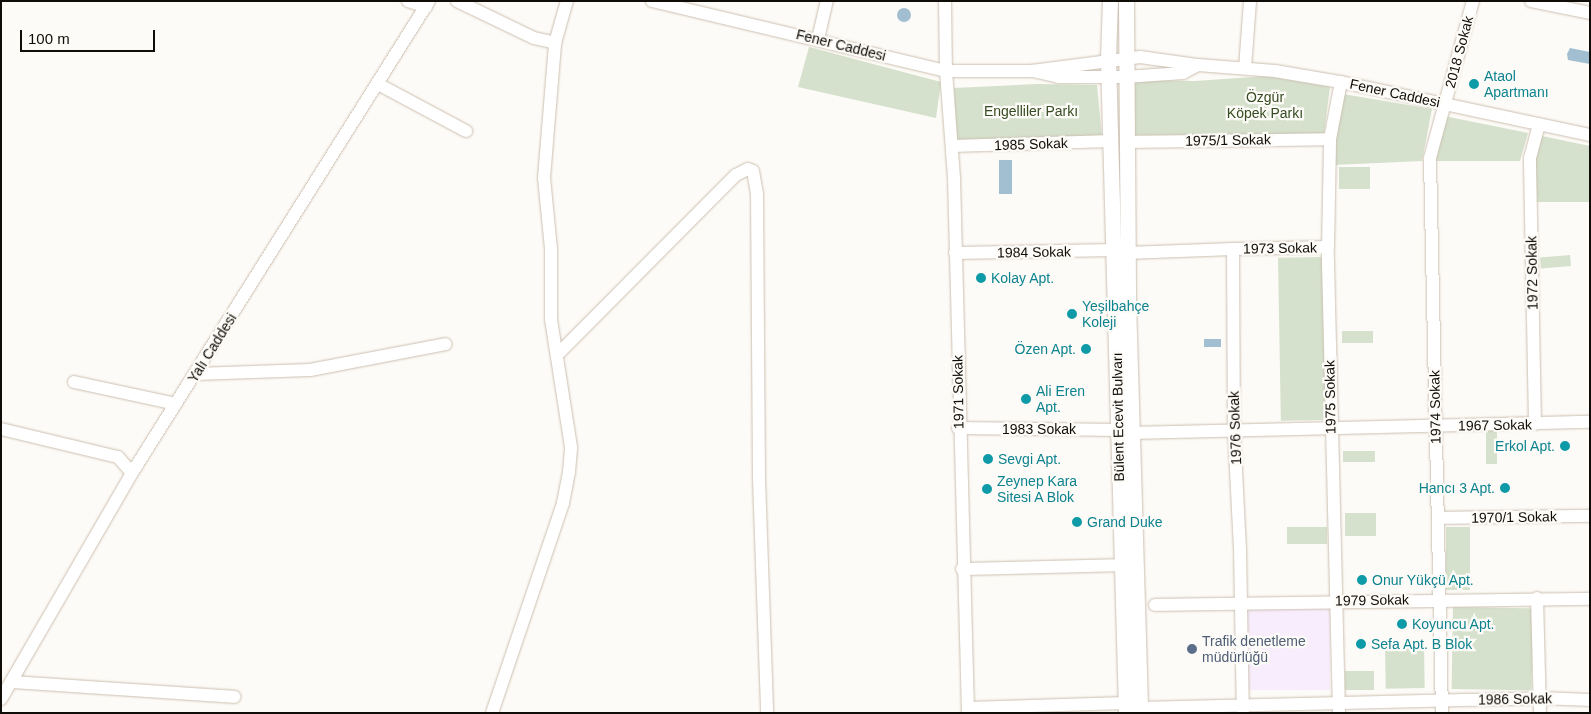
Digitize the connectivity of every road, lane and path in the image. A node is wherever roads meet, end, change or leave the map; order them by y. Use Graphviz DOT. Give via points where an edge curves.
graph roads {
  1 [pos="408,1"];
  2 [pos="457,1"];
  3 [pos="567,1"];
  4 [pos="652,1"];
  5 [pos="827,1"];
  6 [pos="945,1"];
  7 [pos="1110,1"];
  8 [pos="1126,1"];
  9 [pos="1250,1"];
  10 [pos="1472,1"];
  11 [pos="1531,1"];
  12 [pos="428,4"];
  13 [pos="1590,13"];
  14 [pos="818,39"];
  15 [pos="555,43"];
  16 [pos="1125,59"];
  17 [pos="1108,60"];
  18 [pos="1198,66"];
  19 [pos="1245,68"];
  20 [pos="946,71"];
  21 [pos="1032,71"];
  22 [pos="1109,77"];
  23 [pos="1125,77"];
  24 [pos="1341,82"];
  25 [pos="378,84"];
  26 [pos="1446,104"];
  27 [pos="1539,124"];
  28 [pos="466,131"];
  29 [pos="1590,135"];
  30 [pos="1330,139"];
  31 [pos="1118,142"];
  32 [pos="952,146"];
  33 [pos="1328,247"];
  34 [pos="1233,249"];
  35 [pos="1120,252"];
  36 [pos="955,253"];
  37 [pos="446,344"];
  38 [pos="557,355"];
  39 [pos="196,374"];
  40 [pos="74,382"];
  41 [pos="176,404"];
  42 [pos="1590,422"];
  43 [pos="1535,424"];
  44 [pos="1436,426"];
  45 [pos="958,428"];
  46 [pos="1331,428"];
  47 [pos="1,430"];
  48 [pos="1234,430"];
  49 [pos="1125,431"];
  50 [pos="132,473"];
  51 [pos="1590,516"];
  52 [pos="1438,518"];
  53 [pos="1121,565"];
  54 [pos="962,570"];
  55 [pos="1440,598"];
  56 [pos="1537,598"];
  57 [pos="1590,599"];
  58 [pos="1337,600"];
  59 [pos="1241,602"];
  60 [pos="1155,605"];
  61 [pos="11,682"];
  62 [pos="234,697"];
  63 [pos="1540,698"];
  64 [pos="1,699"];
  65 [pos="1590,700"];
  66 [pos="1442,707"];
  67 [pos="1339,708"];
  68 [pos="1133,709"];
  69 [pos="968,710"];
  70 [pos="1242,710"];
  71 [pos="492,713"];
  72 [pos="767,713"];
  73 [pos="1540,713"];
  1 -- 12 [label="street"];
  2 -- 15 [label="street" via="534,38"];
  3 -- 15 [label="street"];
  4 -- 14 [label="street, Fener Caddesi"];
  5 -- 14 [label="street"];
  6 -- 20 [label="street, 1971 Sokak"];
  7 -- 17 [label="main road, Bülent Ecevit Bulvarı"];
  8 -- 16 [label="main road, Bülent Ecevit Bulvarı"];
  9 -- 19 [label="street"];
  10 -- 26 [label="street, 2018 Sokak"];
  11 -- 13 [label="street"];
  12 -- 25 [label="street, Yalı Caddesi"];
  14 -- 20 [label="street, Fener Caddesi"];
  15 -- 38 [label="street" via="544,178 551,249 551,319"];
  16 -- 17 [label="street, Fener Caddesi"];
  16 -- 18 [label="street, Fener Caddesi" via="1140,57"];
  16 -- 23 [label="main road, Bülent Ecevit Bulvarı"];
  17 -- 21 [label="street, Fener Caddesi"];
  17 -- 22 [label="main road, Bülent Ecevit Bulvarı"];
  18 -- 19 [label="street, Fener Caddesi"];
  18 -- 23 [label="street, Fener Caddesi" via="1183,72"];
  19 -- 24 [label="street, Fener Caddesi"];
  20 -- 21 [label="street, Fener Caddesi"];
  20 -- 32 [label="street, 1971 Sokak"];
  21 -- 22 [label="street, Fener Caddesi" via="1059,77"];
  22 -- 23 [label="street, Fener Caddesi"];
  22 -- 31 [label="main road, Bülent Ecevit Bulvarı"];
  23 -- 31 [label="main road, Bülent Ecevit Bulvarı"];
  24 -- 26 [label="street, Fener Caddesi"];
  24 -- 30 [label="street, 1975 Sokak"];
  25 -- 28 [label="street"];
  25 -- 39 [label="street, Yalı Caddesi"];
  26 -- 27 [label="street, Fener Caddesi"];
  26 -- 44 [label="street, 1974 Sokak" via="1430,158"];
  27 -- 29 [label="street, Fener Caddesi"];
  27 -- 43 [label="street, 1972 Sokak" via="1530,158"];
  30 -- 31 [label="street, 1975/1 Sokak"];
  30 -- 33 [label="street, 1975 Sokak"];
  31 -- 32 [label="street, 1985 Sokak"];
  31 -- 35 [label="main road, Bülent Ecevit Bulvarı"];
  32 -- 36 [label="street, 1971 Sokak"];
  33 -- 34 [label="street, 1973 Sokak"];
  33 -- 46 [label="street, 1975 Sokak"];
  34 -- 35 [label="street"];
  34 -- 48 [label="street, 1976 Sokak"];
  35 -- 36 [label="street, 1984 Sokak"];
  35 -- 49 [label="main road, Bülent Ecevit Bulvarı"];
  36 -- 45 [label="street, 1971 Sokak"];
  37 -- 39 [label="street" via="310,370"];
  38 -- 71 [label="street" via="571,446 569,472 563,503"];
  38 -- 72 [label="street" via="736,175 748,169 753,171 757,194 759,479"];
  39 -- 41 [label="street, Yalı Caddesi"];
  40 -- 41 [label="street"];
  41 -- 50 [label="street, Yalı Caddesi"];
  42 -- 43 [label="street, 1967 Sokak"];
  43 -- 44 [label="street, 1967 Sokak"];
  44 -- 46 [label="street, 1967 Sokak"];
  44 -- 52 [label="street, 1974 Sokak"];
  45 -- 49 [label="street, 1983 Sokak"];
  45 -- 54 [label="street, 1971 Sokak"];
  46 -- 48 [label="street, 1967 Sokak"];
  46 -- 58 [label="street, 1975 Sokak"];
  47 -- 50 [label="street" via="118,457"];
  48 -- 49 [label="street, 1967 Sokak"];
  48 -- 59 [label="street, 1976 Sokak"];
  49 -- 53 [label="main road, Bülent Ecevit Bulvarı"];
  49 -- 68 [label="main road, Bülent Ecevit Bulvarı"];
  50 -- 61 [label="street, Yalı Caddesi"];
  51 -- 52 [label="street, 1970/1 Sokak"];
  52 -- 55 [label="street, 1974 Sokak"];
  53 -- 54 [label="street"];
  53 -- 68 [label="main road, Bülent Ecevit Bulvarı"];
  54 -- 69 [label="street, 1971 Sokak"];
  55 -- 56 [label="street, 1979 Sokak"];
  55 -- 58 [label="street, 1979 Sokak"];
  55 -- 66 [label="street, 1974 Sokak"];
  56 -- 57 [label="street, 1979 Sokak"];
  56 -- 63 [label="street"];
  58 -- 59 [label="street, 1979 Sokak"];
  58 -- 67 [label="street, 1975 Sokak"];
  59 -- 60 [label="street, 1979 Sokak"];
  59 -- 70 [label="street, 1976 Sokak"];
  61 -- 62 [label="street"];
  61 -- 64 [label="street, Yalı Caddesi"];
  63 -- 65 [label="street, 1986 Sokak"];
  63 -- 66 [label="street, 1986 Sokak"];
  63 -- 73 [label="street"];
  66 -- 67 [label="street, 1986 Sokak"];
  67 -- 70 [label="street, 1986 Sokak"];
  68 -- 69 [label="street, 1986 Sokak"];
  68 -- 70 [label="street, 1986 Sokak"];
}
